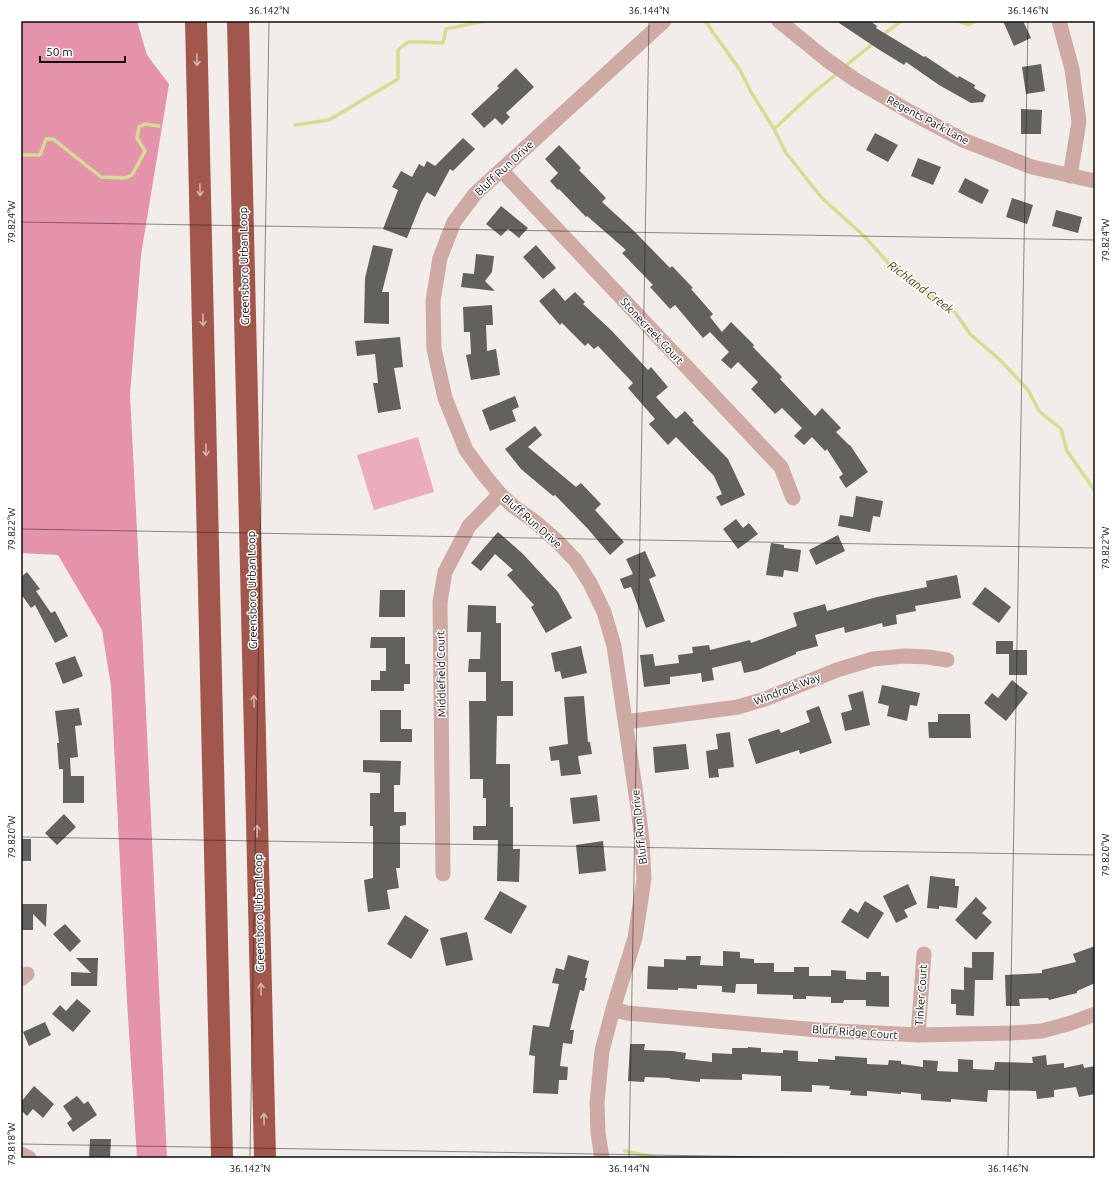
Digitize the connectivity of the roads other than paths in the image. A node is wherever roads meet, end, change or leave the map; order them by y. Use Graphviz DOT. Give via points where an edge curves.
graph roads {
  1 [pos="196,21"];
  2 [pos="238,21"];
  3 [pos="664,21"];
  4 [pos="779,21"];
  5 [pos="1059,21"];
  6 [pos="501,170"];
  7 [pos="1070,176"];
  8 [pos="1095,181"];
  9 [pos="500,494"];
  10 [pos="793,498"];
  11 [pos="946,660"];
  12 [pos="625,722"];
  13 [pos="443,874"];
  14 [pos="924,954"];
  15 [pos="613,1009"];
  16 [pos="1095,1014"];
  17 [pos="918,1035"];
  18 [pos="21,1154"];
  19 [pos="29,1158"];
  20 [pos="222,1158"];
  21 [pos="265,1158"];
  22 [pos="602,1158"];
  1 -- 20 [label="highway, one-way"];
  21 -- 2 [label="highway, Greensboro Urban Loop, one-way"];
  3 -- 6 [label="street, Bluff Run Drive"];
  4 -- 7 [label="street, Regents Park Lane" via="854,79 910,112 963,140 1032,167"];
  5 -- 7 [label="street" via="1072,69 1078,122"];
  6 -- 9 [label="street, Bluff Run Drive" via="475,194 454,222 440,258 434,301 434,349 445,398 466,450"];
  6 -- 10 [label="street, Stonecreek Court" via="781,467"];
  7 -- 8 [label="street, Regents Park Lane"];
  9 -- 12 [label="street, Bluff Run Drive" via="557,541 576,561 590,583 604,612 614,646"];
  9 -- 13 [label="street, Middlefield Court" via="469,526 445,572 440,602"];
  11 -- 12 [label="street, Windrock Way" via="904,656 873,659 738,707"];
  12 -- 15 [label="street, Bluff Run Drive" via="642,840 644,879 635,938"];
  14 -- 17 [label="street, Tinker Court"];
  15 -- 17 [label="street, Bluff Ridge Court" via="818,1030"];
  15 -- 22 [label="street, Bluff Run Drive" via="602,1051 597,1103"];
  16 -- 17 [label="street, Bluff Ridge Court" via="1071,1024 1042,1031"];
  18 -- 19 [label="street"];
}
